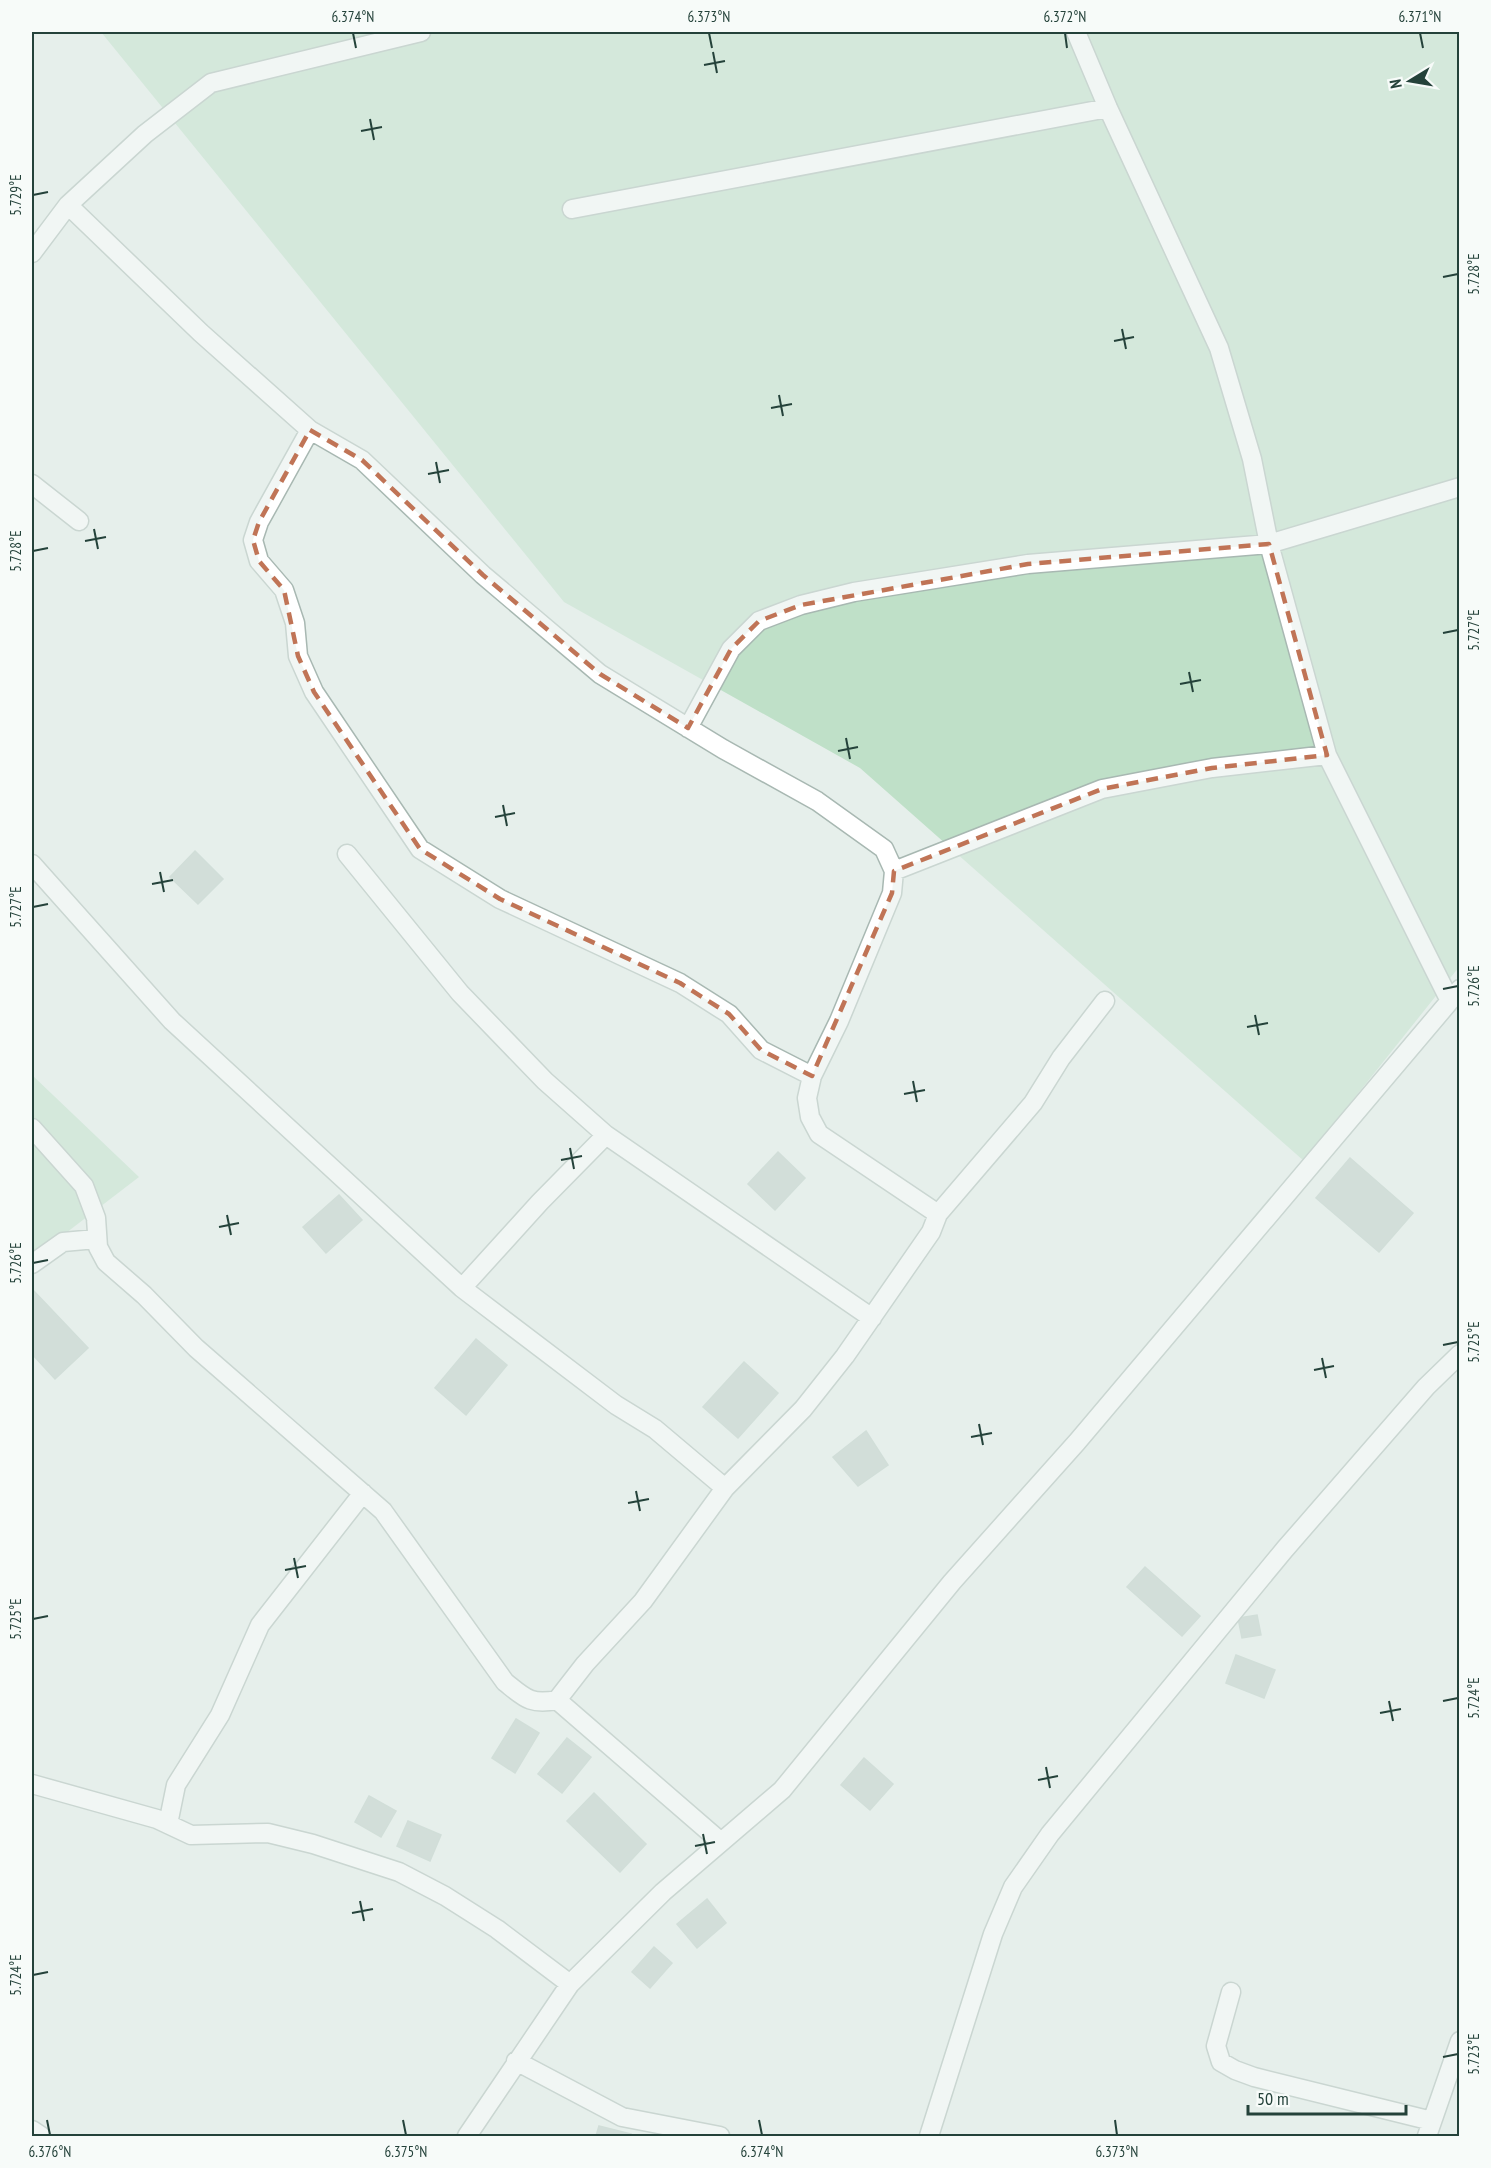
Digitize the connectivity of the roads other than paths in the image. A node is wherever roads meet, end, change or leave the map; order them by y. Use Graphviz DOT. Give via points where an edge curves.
graph roads {
  1 [pos="421,32"];
  2 [pos="1076,32"];
  3 [pos="1108,108"];
  4 [pos="68,205"];
  5 [pos="572,209"];
  6 [pos="32,253"];
  7 [pos="310,430"];
  8 [pos="32,484"];
  9 [pos="1460,488"];
  10 [pos="79,521"];
  11 [pos="1269,544"];
  12 [pos="688,728"];
  13 [pos="1327,755"];
  14 [pos="347,854"];
  15 [pos="32,864"];
  16 [pos="894,871"];
  17 [pos="1455,995"];
  18 [pos="1105,1001"];
  19 [pos="812,1076"];
  20 [pos="32,1128"];
  21 [pos="606,1135"];
  22 [pos="938,1214"];
  23 [pos="96,1239"];
  24 [pos="32,1264"];
  25 [pos="462,1288"];
  26 [pos="872,1318"];
  27 [pos="1460,1354"];
  28 [pos="725,1488"];
  29 [pos="363,1493"];
  30 [pos="558,1700"];
  31 [pos="32,1785"];
  32 [pos="168,1824"];
  33 [pos="721,1842"];
  34 [pos="570,1984"];
  35 [pos="1231,1992"];
  36 [pos="1460,2041"];
  37 [pos="516,2061"];
  38 [pos="1430,2129"];
  39 [pos="32,2130"];
  40 [pos="41,2136"];
  41 [pos="467,2136"];
  42 [pos="720,2136"];
  43 [pos="929,2136"];
  1 -- 4 [label="street" via="211,82 145,134"];
  2 -- 3 [label="street"];
  3 -- 5 [label="street"];
  3 -- 11 [label="street" via="1219,348 1252,459"];
  4 -- 6 [label="street"];
  4 -- 7 [label="street" via="201,333"];
  7 -- 12 [label="street" via="362,460 483,575 600,674"];
  7 -- 19 [label="street" via="253,540 259,561 284,590 295,623 298,656 314,692 420,849 500,899 680,983 729,1014 761,1050"];
  8 -- 10 [label="street"];
  9 -- 11 [label="street"];
  11 -- 12 [label="street" via="1028,564 855,592 801,605 759,621 731,649"];
  11 -- 13 [label="street"];
  12 -- 16 [label="street" via="816,801 884,849"];
  13 -- 16 [label="street" via="1212,768 1102,789"];
  13 -- 17 [label="street"];
  14 -- 21 [label="street" via="460,993 545,1081"];
  15 -- 25 [label="street" via="172,1021"];
  16 -- 19 [label="street" via="892,893"];
  17 -- 33 [label="street" via="1077,1442 952,1582 782,1790"];
  18 -- 22 [label="street" via="1061,1058 1033,1103"];
  19 -- 22 [label="street" via="807,1098 810,1117 819,1134"];
  20 -- 23 [label="street" via="84,1186 96,1218"];
  21 -- 25 [label="street"];
  21 -- 26 [label="street"];
  22 -- 26 [label="street" via="931,1232"];
  23 -- 24 [label="street" via="63,1242"];
  23 -- 29 [label="street" via="106,1262 118,1275"];
  25 -- 28 [label="street" via="616,1405 655,1429"];
  26 -- 28 [label="street" via="803,1409"];
  27 -- 43 [label="street" via="1426,1387 1285,1549 1050,1834 1013,1887 993,1934"];
  28 -- 30 [label="street" via="643,1601"];
  29 -- 30 [label="street" via="383,1511 505,1682 528,1701"];
  29 -- 32 [label="street" via="260,1625 220,1715 176,1785"];
  30 -- 33 [label="street"];
  31 -- 32 [label="street"];
  32 -- 34 [label="street" via="191,1835 267,1833 399,1872 497,1929"];
  33 -- 34 [label="street" via="663,1892"];
  34 -- 37 [label="street"];
  35 -- 38 [label="street" via="1216,2046 1221,2062 1254,2077"];
  36 -- 38 [label="street"];
  37 -- 41 [label="street"];
  37 -- 42 [label="street" via="622,2116"];
  39 -- 40 [label="street"];
}
